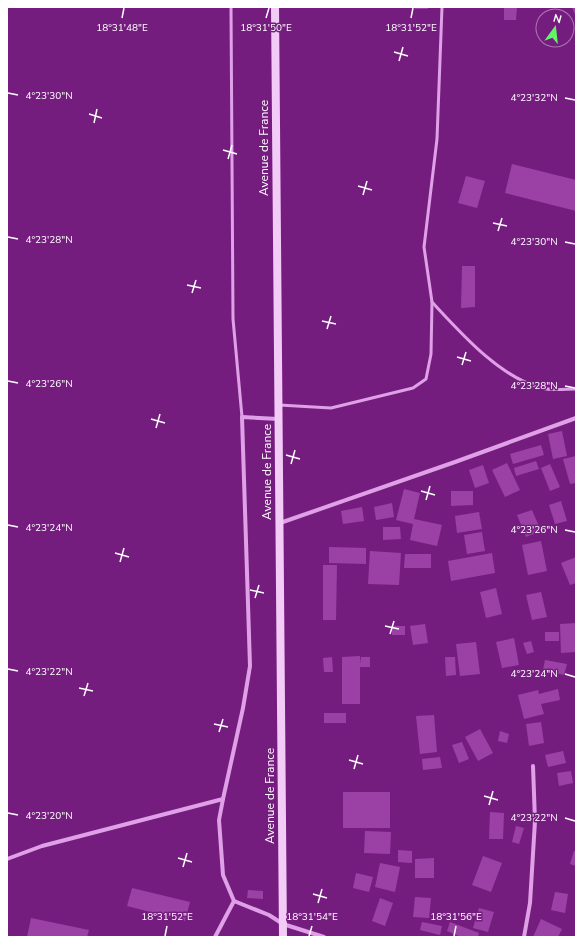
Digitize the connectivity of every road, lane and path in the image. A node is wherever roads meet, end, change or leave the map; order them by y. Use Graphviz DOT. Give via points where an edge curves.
graph roads {
  1 [pos="231,7"];
  2 [pos="275,7"];
  3 [pos="442,7"];
  4 [pos="432,302"];
  5 [pos="576,389"];
  6 [pos="278,405"];
  7 [pos="242,417"];
  8 [pos="576,418"];
  9 [pos="279,419"];
  10 [pos="280,523"];
  11 [pos="533,766"];
  12 [pos="223,799"];
  13 [pos="7,859"];
  14 [pos="234,901"];
  15 [pos="283,924"];
  16 [pos="215,937"];
  17 [pos="283,937"];
  18 [pos="324,937"];
  19 [pos="524,937"];
  1 -- 7 [label="lane" via="233,319"];
  2 -- 6 [label="main road, Avenue de France"];
  3 -- 4 [label="lane" via="437,139 424,247"];
  4 -- 5 [label="lane" via="474,347 520,381 543,388"];
  4 -- 6 [label="lane" via="431,354 426,379 413,388 330,408"];
  6 -- 9 [label="main road, Avenue de France"];
  7 -- 9 [label="street"];
  7 -- 12 [label="street" via="250,666 244,708"];
  8 -- 10 [label="street"];
  9 -- 10 [label="main road, Avenue de France"];
  10 -- 15 [label="main road, Avenue de France"];
  11 -- 19 [label="street" via="535,821 530,903"];
  12 -- 13 [label="street" via="42,846"];
  12 -- 14 [label="street" via="219,820 223,875"];
  14 -- 15 [label="street" via="269,915"];
  14 -- 16 [label="street"];
  15 -- 17 [label="main road, Avenue de France"];
  15 -- 18 [label="street"];
}
